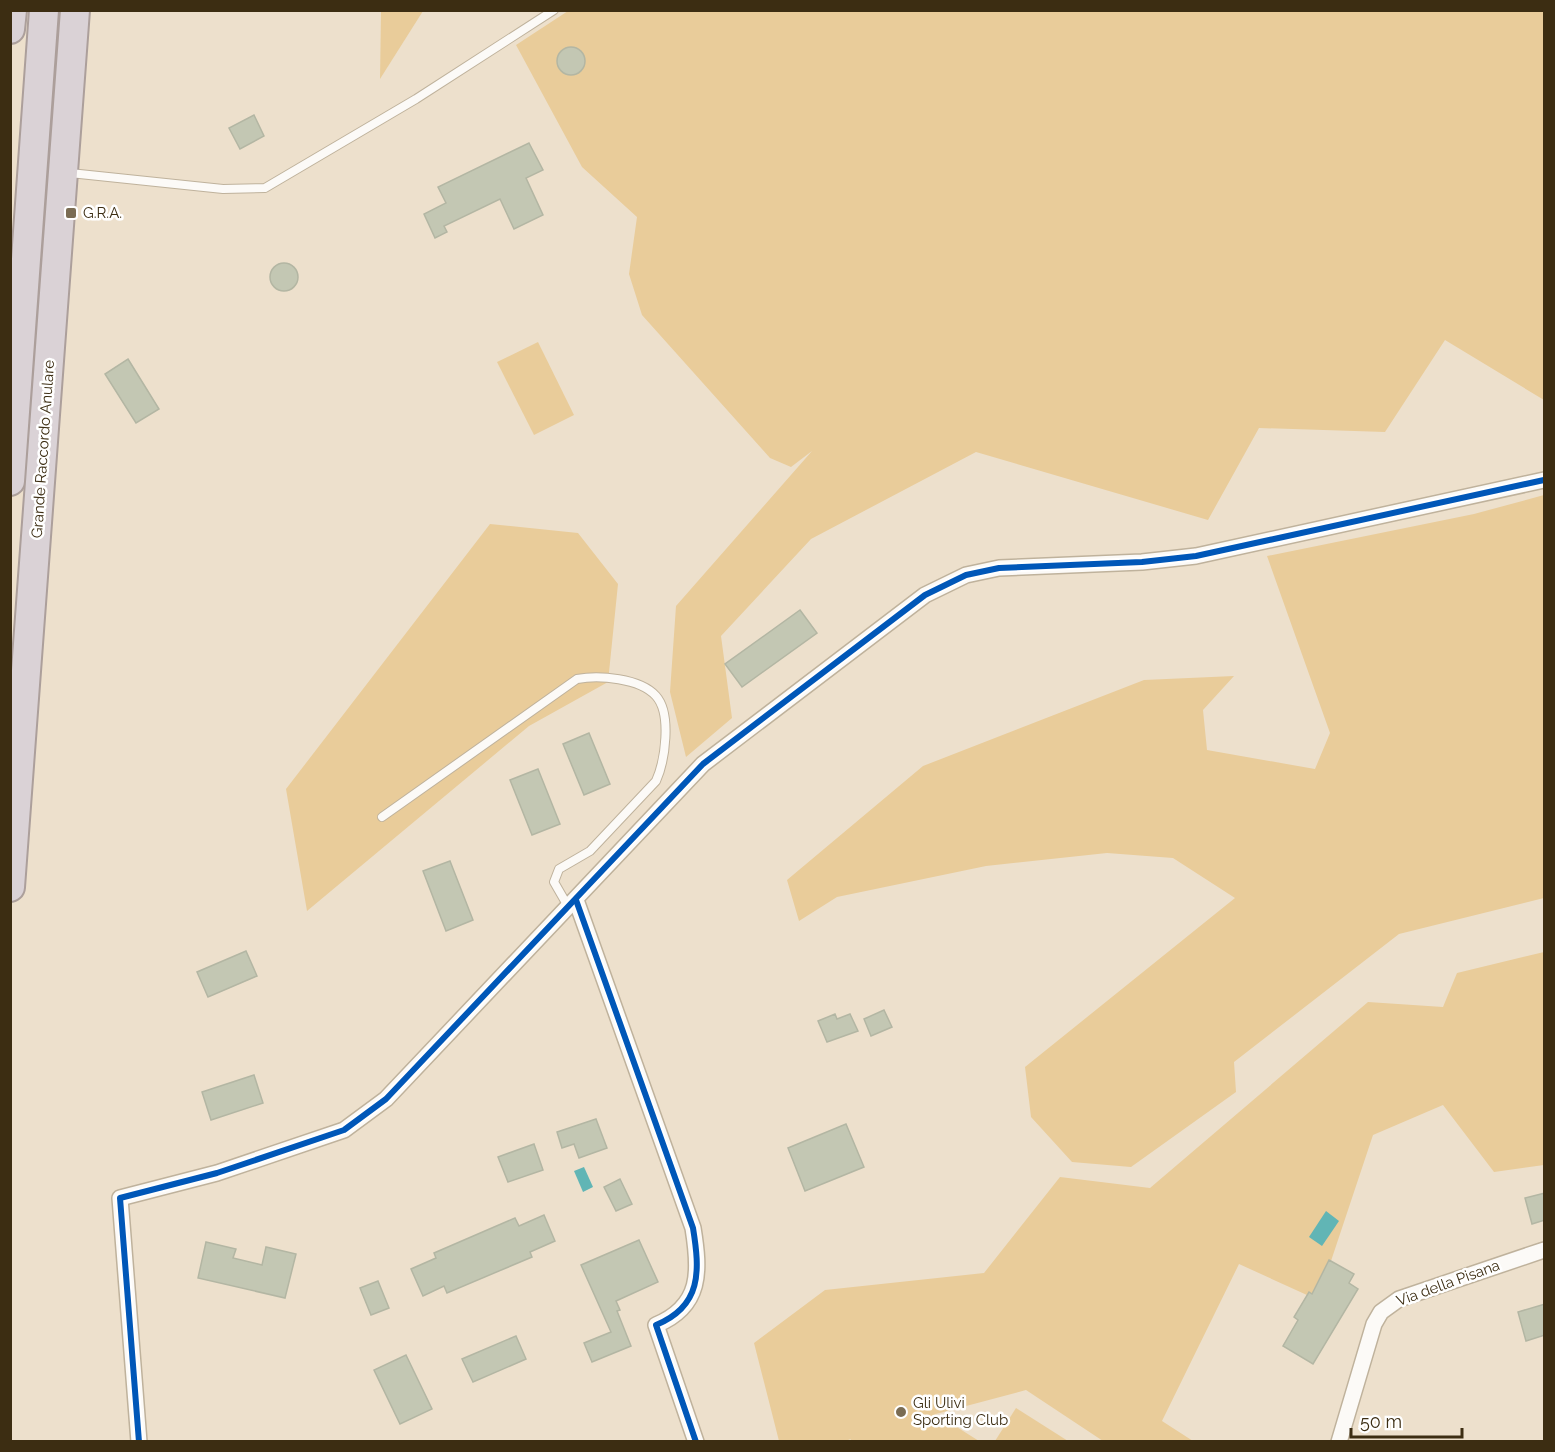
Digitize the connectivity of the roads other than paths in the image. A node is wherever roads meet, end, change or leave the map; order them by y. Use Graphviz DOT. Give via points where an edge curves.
graph roads {
  1 [pos="12,10"];
  2 [pos="44,10"];
  3 [pos="75,10"];
  4 [pos="554,10"];
  5 [pos="10,29"];
  6 [pos="62,172"];
  7 [pos="1545,480"];
  8 [pos="10,482"];
  9 [pos="382,817"];
  10 [pos="10,887"];
  11 [pos="572,904"];
  12 [pos="1545,1250"];
  13 [pos="139,1442"];
  14 [pos="696,1442"];
  15 [pos="1339,1442"];
  1 -- 5 [label="highway"];
  2 -- 8 [label="highway, Grande Raccordo Anulare"];
  3 -- 6 [label="highway, Grande Raccordo Anulare"];
  4 -- 6 [label="lane" via="416,99 266,188 223,189"];
  6 -- 10 [label="highway, Grande Raccordo Anulare"];
  7 -- 11 [label="street" via="1196,556 999,568 966,575 925,595 703,764"];
  9 -- 11 [label="lane" via="577,679 596,675 641,687 655,694 663,707 662,768 656,781 590,851 559,869 554,882"];
  11 -- 13 [label="street" via="421,1065 386,1099 344,1130 217,1173 120,1198"];
  11 -- 14 [label="street" via="693,1228 698,1275 683,1310 656,1325"];
  12 -- 15 [label="street, Via della Pisana" via="1398,1299 1385,1308 1372,1329"];
}
